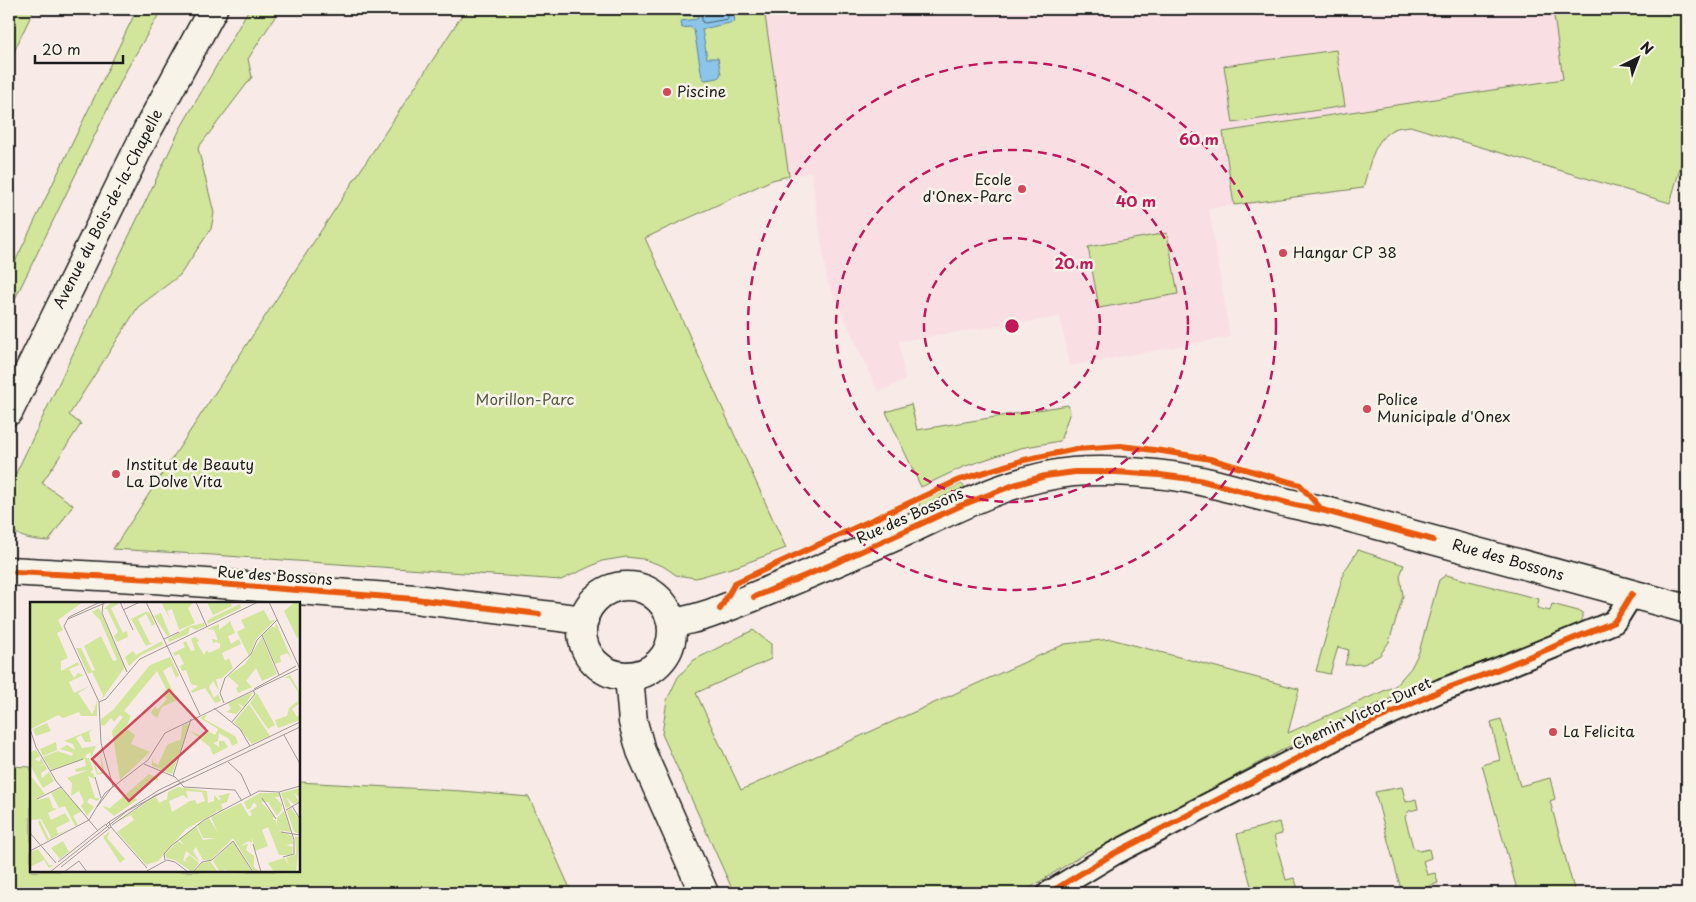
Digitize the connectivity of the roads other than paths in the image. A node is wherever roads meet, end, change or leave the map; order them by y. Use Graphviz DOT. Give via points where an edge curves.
graph roads {
  1 [pos="213,9"];
  2 [pos="9,411"];
  3 [pos="9,571"];
  4 [pos="1632,594"];
  5 [pos="1687,609"];
  6 [pos="584,620"];
  7 [pos="672,624"];
  8 [pos="629,676"];
  9 [pos="704,893"];
  10 [pos="1049,893"];
  1 -- 2 [label="street, Avenue du Bois-de-la-Chapelle" via="142,140"];
  3 -- 6 [label="street, Rue des Bossons" via="415,599"];
  4 -- 5 [label="street, Rue des Bossons"];
  4 -- 7 [label="street, Rue des Bossons" via="1198,480 1151,474 1075,472 1014,485 754,597"];
  4 -- 10 [label="street, Chemin Victor-Duret" via="1614,622 1442,690 1342,734 1113,854"];
  6 -- 7 [label="street" via="589,607 602,594 616,587 636,587 661,601"];
  6 -- 8 [label="street" via="584,641 591,658 614,674"];
  7 -- 8 [label="street" via="668,650 659,663"];
  8 -- 9 [label="street" via="633,722 641,751"];
}
